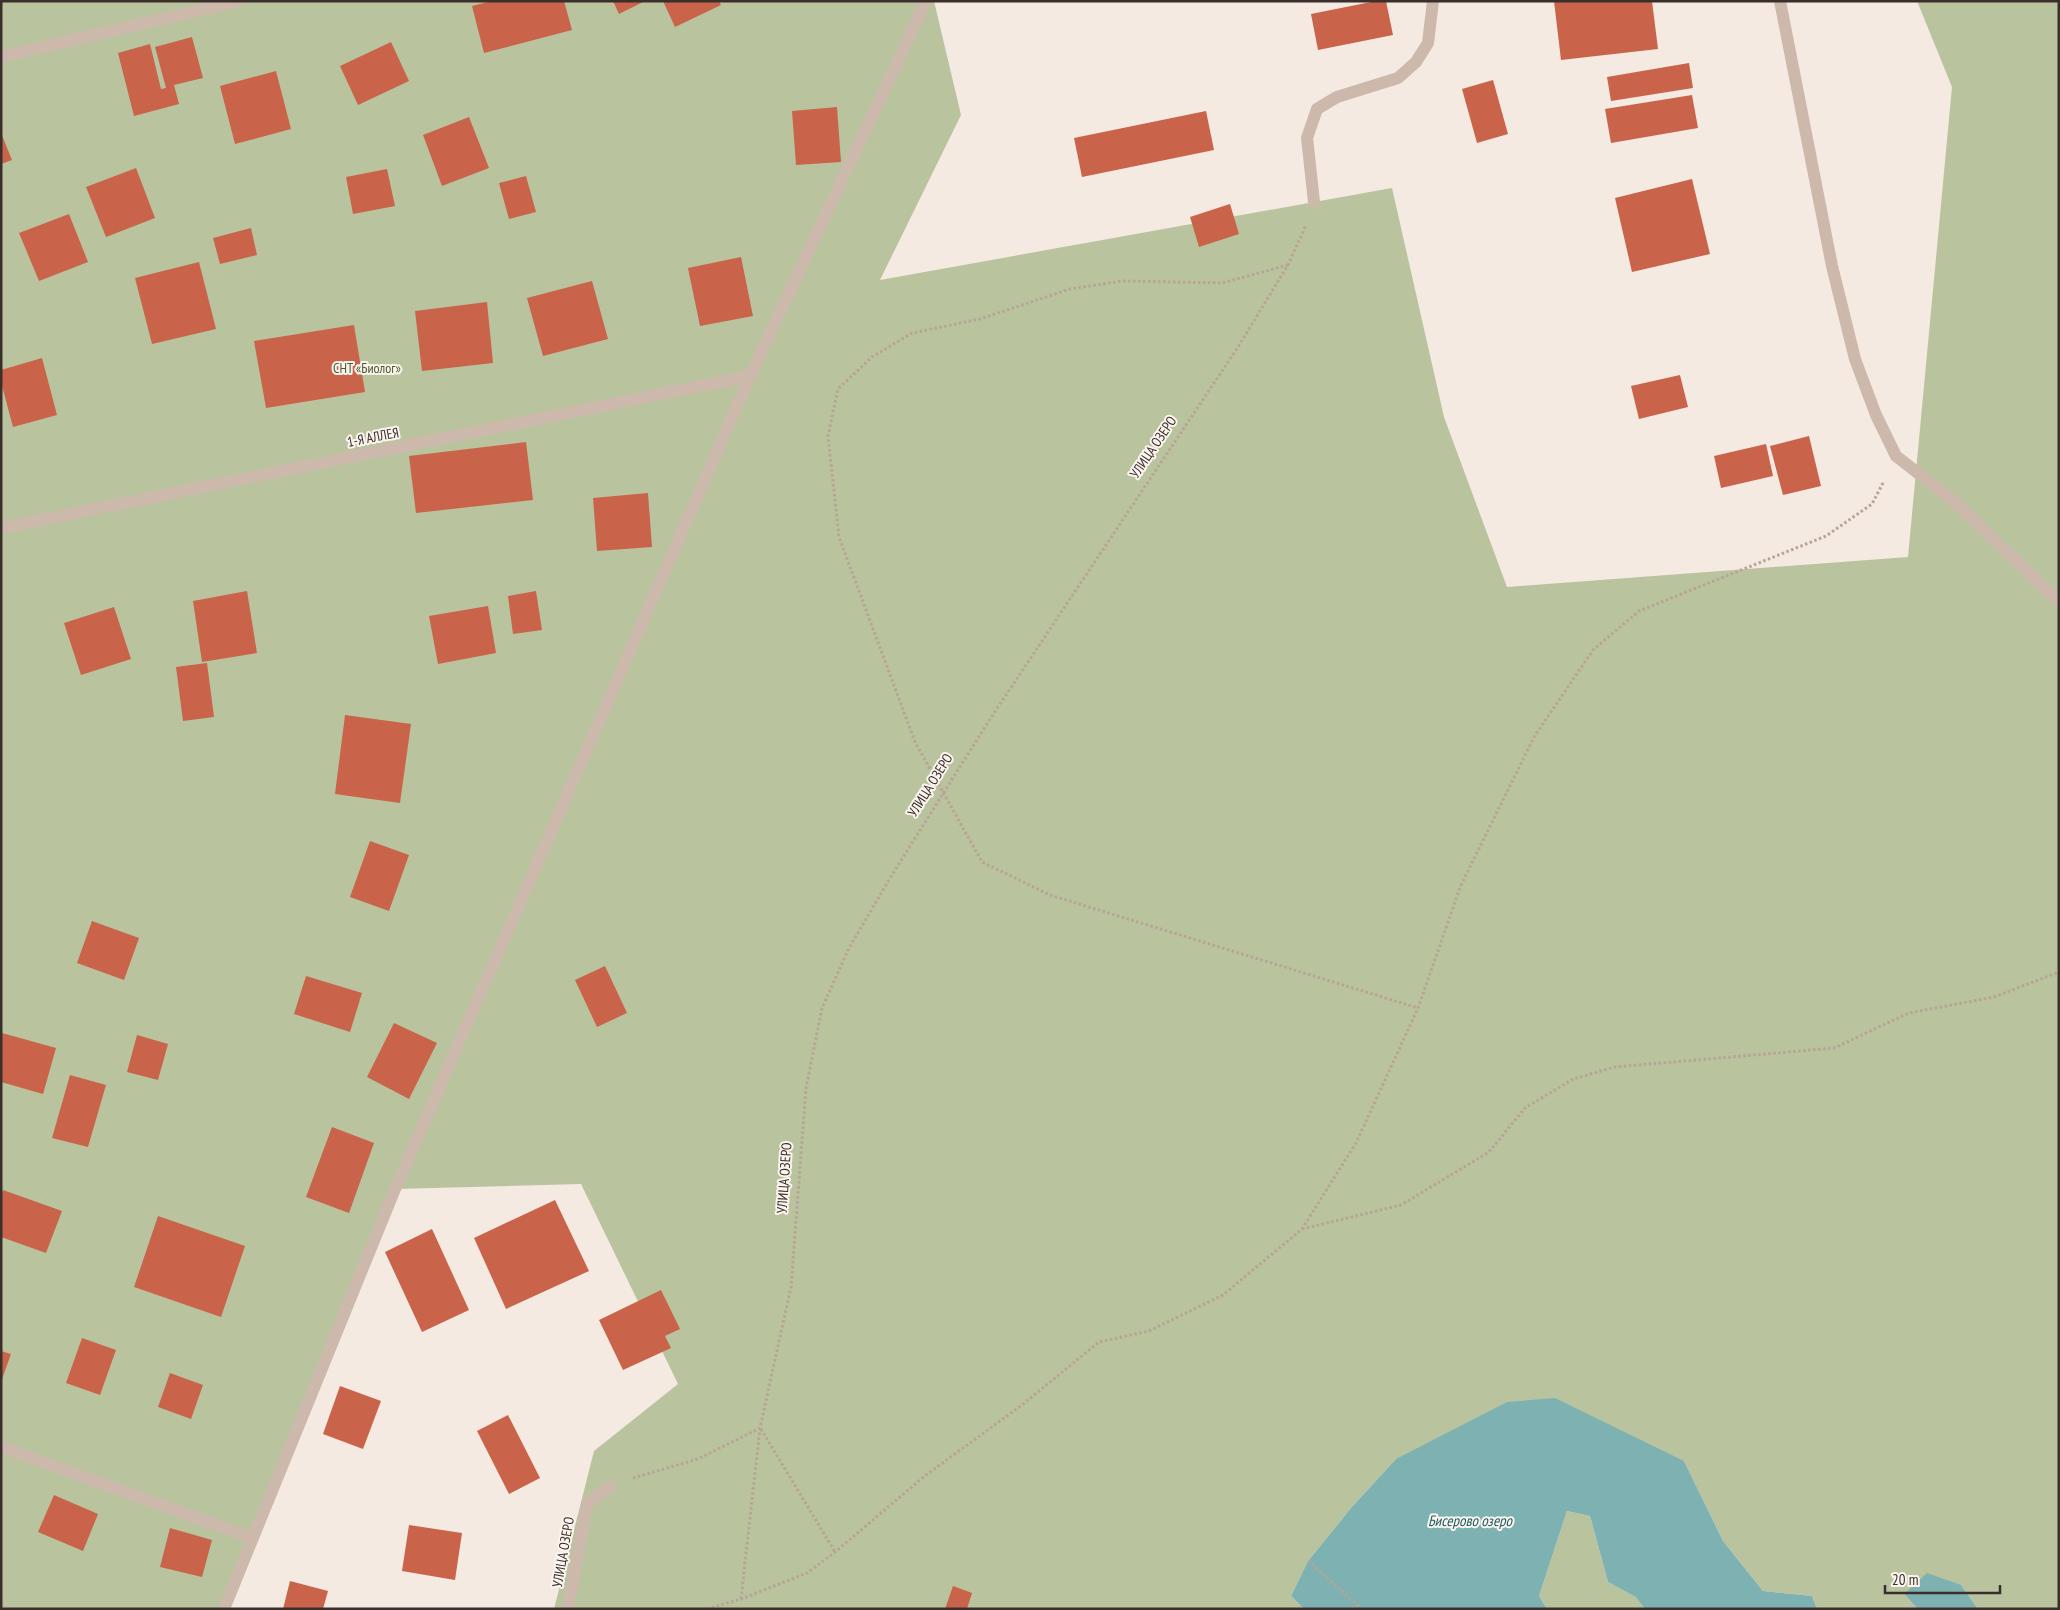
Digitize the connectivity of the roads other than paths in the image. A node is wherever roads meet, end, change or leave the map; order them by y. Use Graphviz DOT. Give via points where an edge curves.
graph roads {
  1 [pos="239,1"];
  2 [pos="926,1"];
  3 [pos="1432,1"];
  4 [pos="1780,1"];
  5 [pos="1,57"];
  6 [pos="1314,202"];
  7 [pos="750,376"];
  8 [pos="1,528"];
  9 [pos="2059,602"];
  10 [pos="1,1447"];
  11 [pos="610,1486"];
  12 [pos="252,1538"];
  13 [pos="224,1609"];
  14 [pos="568,1609"];
  1 -- 5 [label="street"];
  2 -- 7 [label="street"];
  3 -- 6 [label="street" via="1428,43 1416,62 1398,78 1337,97 1317,109 1307,138"];
  4 -- 9 [label="street" via="1832,266 1855,359 1876,415 1896,456 1955,502"];
  7 -- 8 [label="street, 1-Я АЛЛЕЯ"];
  7 -- 12 [label="street" via="395,1189"];
  10 -- 12 [label="street"];
  11 -- 14 [label="street, УЛИЦА ОЗЕРО" via="587,1504"];
  12 -- 13 [label="street"];
}
